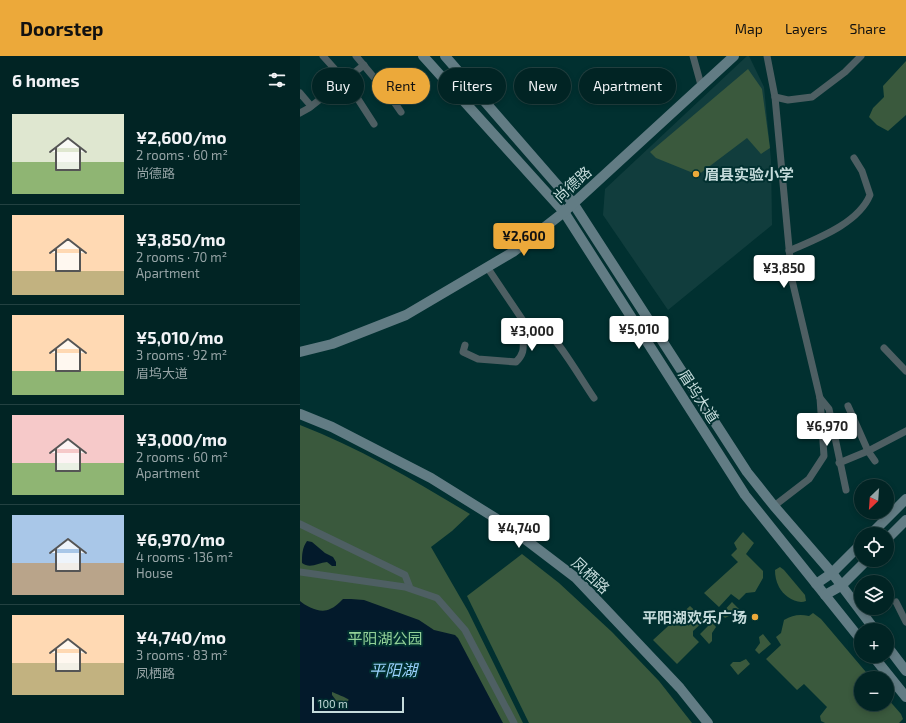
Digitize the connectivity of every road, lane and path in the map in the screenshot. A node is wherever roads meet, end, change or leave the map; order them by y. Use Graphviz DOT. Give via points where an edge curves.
graph roads {
  1 [pos="323,56"];
  2 [pos="356,56"];
  3 [pos="423,56"];
  4 [pos="445,56"];
  5 [pos="693,56"];
  6 [pos="734,56"];
  7 [pos="767,56"];
  8 [pos="861,56"];
  9 [pos="364,65"];
  10 [pos="334,68"];
  11 [pos="360,68"];
  12 [pos="701,85"];
  13 [pos="300,93"];
  14 [pos="775,97"];
  15 [pos="314,104"];
  16 [pos="361,104"];
  17 [pos="311,106"];
  18 [pos="401,112"];
  19 [pos="300,113"];
  20 [pos="374,124"];
  21 [pos="854,158"];
  22 [pos="574,203"];
  23 [pos="564,212"];
  24 [pos="789,251"];
  25 [pos="487,267"];
  26 [pos="526,325"];
  27 [pos="465,345"];
  28 [pos="884,348"];
  29 [pos="300,352"];
  30 [pos="906,371"];
  31 [pos="594,398"];
  32 [pos="820,398"];
  33 [pos="848,406"];
  34 [pos="300,414"];
  35 [pos="906,431"];
  36 [pos="868,451"];
  37 [pos="875,461"];
  38 [pos="839,463"];
  39 [pos="846,490"];
  40 [pos="906,499"];
  41 [pos="774,506"];
  42 [pos="906,520"];
  43 [pos="300,524"];
  44 [pos="878,527"];
  45 [pos="894,532"];
  46 [pos="854,551"];
  47 [pos="860,567"];
  48 [pos="300,572"];
  49 [pos="832,573"];
  50 [pos="816,584"];
  51 [pos="841,586"];
  52 [pos="410,588"];
  53 [pos="825,595"];
  54 [pos="896,602"];
  55 [pos="906,622"];
  56 [pos="870,623"];
  57 [pos="854,631"];
  58 [pos="894,655"];
  59 [pos="879,663"];
  60 [pos="906,671"];
  61 [pos="906,697"];
  62 [pos="514,723"];
  63 [pos="708,723"];
  1 -- 10 [label="street"];
  2 -- 9 [label="street"];
  3 -- 23 [label="main road, 眉坞大道"];
  4 -- 22 [label="main road, 眉坞大道"];
  5 -- 12 [label="street"];
  6 -- 12 [label="main road, 尚德路"];
  7 -- 14 [label="street"];
  8 -- 14 [label="street" via="845,72 812,97 788,100"];
  9 -- 11 [label="street"];
  9 -- 18 [label="street"];
  12 -- 22 [label="main road, 尚德路"];
  13 -- 17 [label="street"];
  14 -- 24 [label="street"];
  15 -- 17 [label="street"];
  16 -- 20 [label="street"];
  17 -- 19 [label="street"];
  21 -- 24 [label="street" via="862,171 870,195 868,201 848,223"];
  22 -- 23 [label="main road, 尚德路"];
  22 -- 41 [label="main road, 眉坞大道" via="747,472"];
  23 -- 25 [label="main road, 尚德路" via="513,252"];
  23 -- 50 [label="main road, 眉坞大道" via="745,495"];
  24 -- 32 [label="street" via="792,280"];
  25 -- 26 [label="street"];
  25 -- 29 [label="main road, 尚德路" via="406,315 332,344"];
  26 -- 27 [label="street" via="522,332 524,347 521,357 516,362 478,359 463,352"];
  26 -- 31 [label="street" via="536,325 546,330"];
  28 -- 30 [label="street"];
  32 -- 38 [label="street" via="829,408"];
  32 -- 41 [label="street" via="824,456 809,479"];
  33 -- 36 [label="street"];
  34 -- 63 [label="main road, 凤栖路" via="332,427 431,478 505,524 576,578 675,683"];
  35 -- 36 [label="street"];
  36 -- 37 [label="street"];
  36 -- 38 [label="street"];
  38 -- 39 [label="street"];
  40 -- 44 [label="main road"];
  41 -- 49 [label="main road, 眉坞大道"];
  42 -- 45 [label="main road"];
  43 -- 52 [label="street" via="404,575"];
  46 -- 49 [label="main road"];
  47 -- 51 [label="main road"];
  48 -- 52 [label="street"];
  49 -- 50 [label="main road"];
  49 -- 51 [label="main road, 眉坞大道"];
  50 -- 53 [label="main road, 眉坞大道"];
  51 -- 53 [label="main road"];
  51 -- 56 [label="main road, 眉坞大道"];
  52 -- 62 [label="street" via="437,598 465,630"];
  53 -- 57 [label="main road, 眉坞大道"];
  54 -- 55 [label="street"];
  58 -- 60 [label="main road"];
  59 -- 61 [label="main road"];
}
